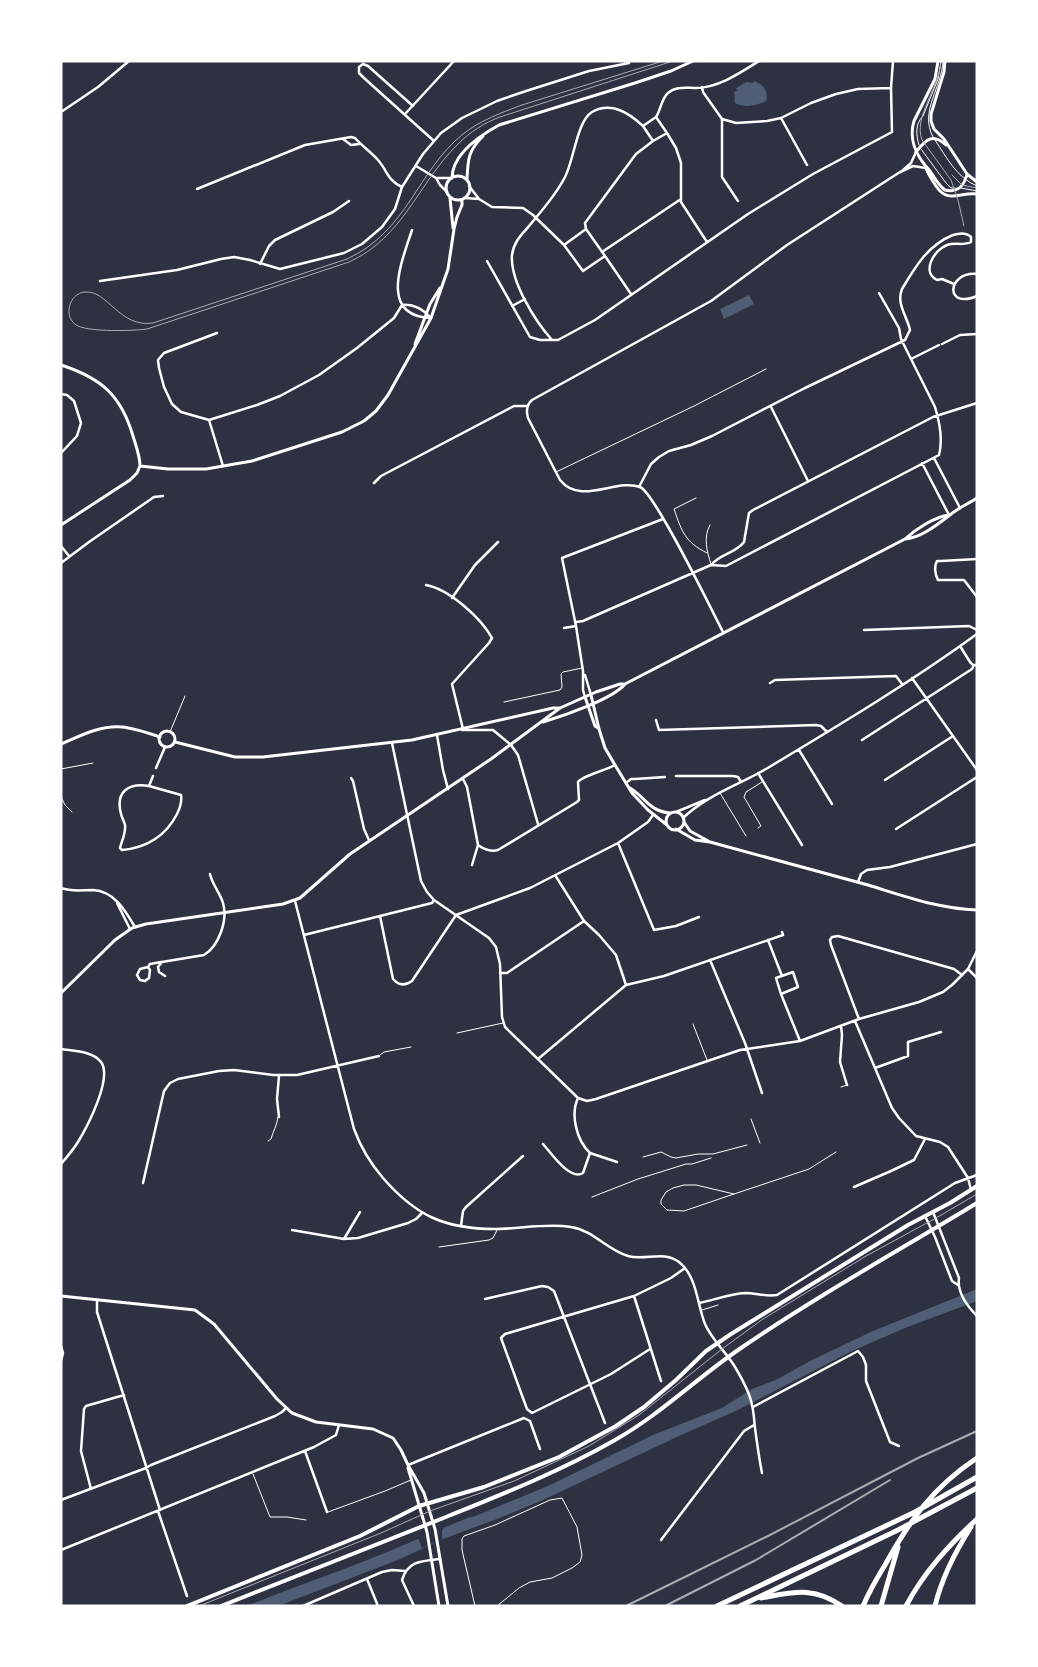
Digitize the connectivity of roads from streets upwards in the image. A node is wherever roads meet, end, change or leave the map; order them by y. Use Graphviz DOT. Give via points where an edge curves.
graph roads {
  1 [pos="129,61"];
  2 [pos="454,61"];
  3 [pos="693,61"];
  4 [pos="759,61"];
  5 [pos="893,61"];
  6 [pos="942,61"];
  7 [pos="622,63"];
  8 [pos="629,63"];
  9 [pos="702,87"];
  10 [pos="891,88"];
  11 [pos="413,106"];
  12 [pos="61,112"];
  13 [pos="405,114"];
  14 [pos="656,117"];
  15 [pos="781,118"];
  16 [pos="722,119"];
  17 [pos="643,126"];
  18 [pos="486,133"];
  19 [pos="667,133"];
  20 [pos="343,139"];
  21 [pos="434,141"];
  22 [pos="653,141"];
  23 [pos="361,144"];
  24 [pos="948,147"];
  25 [pos="916,152"];
  26 [pos="807,165"];
  27 [pos="416,166"];
  28 [pos="926,168"];
  29 [pos="900,172"];
  30 [pos="967,174"];
  31 [pos="436,178"];
  32 [pos="452,178"];
  33 [pos="467,180"];
  34 [pos="977,182"];
  35 [pos="402,186"];
  36 [pos="469,186"];
  37 [pos="197,189"];
  38 [pos="447,192"];
  39 [pos="977,192"];
  40 [pos="450,198"];
  41 [pos="464,199"];
  42 [pos="479,199"];
  43 [pos="349,200"];
  44 [pos="681,200"];
  45 [pos="738,201"];
  46 [pos="536,218"];
  47 [pos="586,229"];
  48 [pos="412,230"];
  49 [pos="453,234"];
  50 [pos="707,242"];
  51 [pos="564,245"];
  52 [pos="602,252"];
  53 [pos="605,256"];
  54 [pos="487,261"];
  55 [pos="260,264"];
  56 [pos="977,274"];
  57 [pos="100,281"];
  58 [pos="442,283"];
  59 [pos="954,284"];
  60 [pos="879,293"];
  61 [pos="632,295"];
  62 [pos="977,296"];
  63 [pos="525,299"];
  64 [pos="402,305"];
  65 [pos="512,306"];
  66 [pos="426,313"];
  67 [pos="424,318"];
  68 [pos="431,318"];
  69 [pos="217,333"];
  70 [pos="977,334"];
  71 [pos="552,340"];
  72 [pos="903,342"];
  73 [pos="412,350"];
  74 [pos="911,359"];
  75 [pos="61,364"];
  76 [pos="61,394"];
  77 [pos="977,403"];
  78 [pos="527,406"];
  79 [pos="770,406"];
  80 [pos="938,415"];
  81 [pos="209,420"];
  82 [pos="61,453"];
  83 [pos="934,458"];
  84 [pos="922,463"];
  85 [pos="140,466"];
  86 [pos="222,466"];
  87 [pos="808,481"];
  88 [pos="374,484"];
  89 [pos="638,486"];
  90 [pos="163,496"];
  91 [pos="977,498"];
  92 [pos="960,508"];
  93 [pos="949,515"];
  94 [pos="663,519"];
  95 [pos="61,525"];
  96 [pos="498,542"];
  97 [pos="61,546"];
  98 [pos="69,556"];
  99 [pos="977,559"];
  100 [pos="61,563"];
  101 [pos="711,564"];
  102 [pos="692,572"];
  103 [pos="426,585"];
  104 [pos="977,597"];
  105 [pos="452,598"];
  106 [pos="576,622"];
  107 [pos="576,626"];
  108 [pos="564,628"];
  109 [pos="864,630"];
  110 [pos="723,632"];
  111 [pos="977,632"];
  112 [pos="960,646"];
  113 [pos="975,665"];
  114 [pos="583,669"];
  115 [pos="912,678"];
  116 [pos="770,683"];
  117 [pos="625,684"];
  118 [pos="902,684"];
  119 [pos="591,695"];
  120 [pos="585,697"];
  121 [pos="925,699"];
  122 [pos="593,704"];
  123 [pos="588,706"];
  124 [pos="560,708"];
  125 [pos="656,720"];
  126 [pos="542,722"];
  127 [pos="462,729"];
  128 [pos="599,729"];
  129 [pos="827,732"];
  130 [pos="437,735"];
  131 [pos="160,736"];
  132 [pos="953,736"];
  133 [pos="862,740"];
  134 [pos="175,742"];
  135 [pos="392,743"];
  136 [pos="61,744"];
  137 [pos="512,745"];
  138 [pos="165,747"];
  139 [pos="799,750"];
  140 [pos="614,765"];
  141 [pos="156,768"];
  142 [pos="977,770"];
  143 [pos="758,773"];
  144 [pos="153,776"];
  145 [pos="676,776"];
  146 [pos="665,777"];
  147 [pos="977,777"];
  148 [pos="351,778"];
  149 [pos="463,779"];
  150 [pos="885,780"];
  151 [pos="740,782"];
  152 [pos="626,783"];
  153 [pos="150,786"];
  154 [pos="629,788"];
  155 [pos="448,789"];
  156 [pos="709,799"];
  157 [pos="832,804"];
  158 [pos="674,812"];
  159 [pos="654,814"];
  160 [pos="407,817"];
  161 [pos="683,820"];
  162 [pos="538,825"];
  163 [pos="667,825"];
  164 [pos="676,829"];
  165 [pos="896,829"];
  166 [pos="370,840"];
  167 [pos="710,842"];
  168 [pos="618,843"];
  169 [pos="977,844"];
  170 [pos="478,845"];
  171 [pos="802,845"];
  172 [pos="472,865"];
  173 [pos="210,874"];
  174 [pos="555,875"];
  175 [pos="858,882"];
  176 [pos="61,888"];
  177 [pos="434,900"];
  178 [pos="295,901"];
  179 [pos="117,902"];
  180 [pos="977,910"];
  181 [pos="224,912"];
  182 [pos="456,915"];
  183 [pos="380,916"];
  184 [pos="699,918"];
  185 [pos="584,922"];
  186 [pos="135,927"];
  187 [pos="130,929"];
  188 [pos="782,932"];
  189 [pos="304,935"];
  190 [pos="768,940"];
  191 [pos="977,951"];
  192 [pos="710,960"];
  193 [pos="162,962"];
  194 [pos="148,967"];
  195 [pos="968,969"];
  196 [pos="500,974"];
  197 [pos="962,975"];
  198 [pos="165,976"];
  199 [pos="782,976"];
  200 [pos="977,978"];
  201 [pos="626,985"];
  202 [pos="61,993"];
  203 [pos="781,994"];
  204 [pos="860,1019"];
  205 [pos="855,1021"];
  206 [pos="841,1026"];
  207 [pos="941,1032"];
  208 [pos="800,1041"];
  209 [pos="747,1048"];
  210 [pos="61,1049"];
  211 [pos="379,1056"];
  212 [pos="538,1059"];
  213 [pos="338,1066"];
  214 [pos="875,1068"];
  215 [pos="279,1076"];
  216 [pos="847,1085"];
  217 [pos="762,1093"];
  218 [pos="578,1098"];
  219 [pos="278,1117"];
  220 [pos="925,1139"];
  221 [pos="543,1144"];
  222 [pos="590,1153"];
  223 [pos="523,1156"];
  224 [pos="617,1162"];
  225 [pos="61,1164"];
  226 [pos="977,1175"];
  227 [pos="968,1178"];
  228 [pos="143,1183"];
  229 [pos="854,1186"];
  230 [pos="977,1186"];
  231 [pos="971,1190"];
  232 [pos="977,1203"];
  233 [pos="360,1212"];
  234 [pos="933,1212"];
  235 [pos="422,1213"];
  236 [pos="925,1216"];
  237 [pos="461,1226"];
  238 [pos="939,1226"];
  239 [pos="292,1230"];
  240 [pos="932,1230"];
  241 [pos="344,1239"];
  242 [pos="685,1268"];
  243 [pos="958,1285"];
  244 [pos="61,1296"];
  245 [pos="634,1296"];
  246 [pos="485,1299"];
  247 [pos="97,1300"];
  248 [pos="699,1304"];
  249 [pos="977,1310"];
  250 [pos="975,1315"];
  251 [pos="565,1316"];
  252 [pos="718,1343"];
  253 [pos="61,1346"];
  254 [pos="650,1349"];
  255 [pos="728,1357"];
  256 [pos="61,1361"];
  257 [pos="661,1381"];
  258 [pos="590,1386"];
  259 [pos="124,1395"];
  260 [pos="752,1405"];
  261 [pos="286,1408"];
  262 [pos="604,1423"];
  263 [pos="340,1425"];
  264 [pos="754,1425"];
  265 [pos="899,1446"];
  266 [pos="540,1449"];
  267 [pos="305,1451"];
  268 [pos="977,1458"];
  269 [pos="408,1465"];
  270 [pos="146,1468"];
  271 [pos="762,1473"];
  272 [pos="977,1477"];
  273 [pos="977,1488"];
  274 [pos="91,1489"];
  275 [pos="61,1500"];
  276 [pos="427,1503"];
  277 [pos="419,1506"];
  278 [pos="159,1511"];
  279 [pos="328,1512"];
  280 [pos="977,1519"];
  281 [pos="433,1522"];
  282 [pos="425,1525"];
  283 [pos="661,1540"];
  284 [pos="61,1550"];
  285 [pos="895,1551"];
  286 [pos="439,1559"];
  287 [pos="431,1560"];
  288 [pos="405,1571"];
  289 [pos="367,1579"];
  290 [pos="187,1596"];
  291 [pos="753,1599"];
  292 [pos="448,1604"];
  293 [pos="439,1605"];
  294 [pos="187,1606"];
  295 [pos="221,1606"];
  296 [pos="303,1606"];
  297 [pos="378,1606"];
  298 [pos="414,1606"];
  299 [pos="717,1606"];
  300 [pos="740,1606"];
  301 [pos="842,1606"];
  302 [pos="863,1606"];
  303 [pos="881,1606"];
  304 [pos="906,1606"];
  305 [pos="935,1606"];
  1 -- 12 [label="street"];
  2 -- 11 [label="street"];
  3 -- 18 [label="street" via="635,83 511,120"];
  4 -- 9 [label="street" via="722,81"];
  5 -- 10 [label="street"];
  6 -- 24 [label="street" via="944,72 931,118 934,129"];
  6 -- 25 [label="street" via="912,127"];
  7 -- 8 [label="street"];
  7 -- 21 [label="street" via="497,101 462,118"];
  9 -- 14 [label="street" via="682,87 669,92"];
  9 -- 16 [label="street"];
  10 -- 15 [label="street" via="858,89 836,94"];
  10 -- 50 [label="street" via="892,132 812,174"];
  11 -- 13 [label="street"];
  11 -- 13 [label="street" via="368,66 360,66 361,75"];
  13 -- 21 [label="street"];
  14 -- 17 [label="street"];
  14 -- 19 [label="street"];
  15 -- 16 [label="street" via="744,123"];
  15 -- 26 [label="street"];
  16 -- 45 [label="street" via="722,177"];
  17 -- 22 [label="street"];
  17 -- 46 [label="street" via="624,111 614,108 600,108 587,115 565,178"];
  18 -- 32 [label="street" via="464,152 453,169"];
  18 -- 33 [label="street" via="470,153"];
  19 -- 22 [label="street"];
  19 -- 44 [label="street" via="681,163"];
  20 -- 23 [label="street" via="350,144"];
  20 -- 23 [label="street" via="354,137"];
  20 -- 37 [label="street" via="305,144"];
  21 -- 27 [label="street"];
  22 -- 47 [label="street" via="627,164 585,223"];
  23 -- 35 [label="street" via="379,160 394,182"];
  24 -- 25 [label="street" via="940,139 933,138"];
  24 -- 30 [label="street"];
  25 -- 28 [label="street"];
  25 -- 29 [label="street" via="911,163"];
  27 -- 31 [label="street"];
  27 -- 35 [label="street"];
  28 -- 29 [label="street" via="913,166"];
  28 -- 30 [label="street" via="945,190 960,188"];
  28 -- 39 [label="street" via="942,194"];
  29 -- 78 [label="street" via="787,245 711,301 534,399"];
  30 -- 34 [label="street"];
  31 -- 32 [label="street"];
  31 -- 38 [label="street"];
  32 -- 33 [label="street" via="460,176"];
  32 -- 38 [label="street"];
  33 -- 36 [label="street"];
  35 -- 55 [label="street" via="395,210 388,220 354,248 280,269"];
  36 -- 41 [label="street"];
  36 -- 42 [label="street"];
  38 -- 40 [label="street"];
  40 -- 41 [label="street"];
  40 -- 49 [label="street"];
  41 -- 42 [label="street"];
  41 -- 49 [label="street"];
  42 -- 46 [label="street" via="495,208 523,208"];
  43 -- 55 [label="street" via="334,212 275,240"];
  44 -- 50 [label="street"];
  44 -- 52 [label="street"];
  46 -- 51 [label="street"];
  46 -- 63 [label="street" via="518,238 512,256 515,275"];
  47 -- 51 [label="street"];
  47 -- 52 [label="street"];
  48 -- 64 [label="street" via="398,280"];
  49 -- 58 [label="street" via="448,269"];
  50 -- 61 [label="street"];
  51 -- 53 [label="street" via="582,271"];
  52 -- 53 [label="street"];
  53 -- 61 [label="street"];
  54 -- 65 [label="street"];
  55 -- 57 [label="street" via="234,257 177,270"];
  56 -- 59 [label="street" via="962,276"];
  58 -- 66 [label="street"];
  58 -- 68 [label="street"];
  59 -- 62 [label="street" via="954,294 960,299"];
  59 -- 72 [label="street" via="931,276 930,266 936,253 946,245 971,242 966,234 948,237 928,251 902,289 901,305 909,335"];
  60 -- 72 [label="street" via="899,328"];
  61 -- 71 [label="street" via="595,320 558,340"];
  63 -- 65 [label="street"];
  63 -- 71 [label="street"];
  64 -- 66 [label="street" via="410,304"];
  64 -- 67 [label="street" via="411,314"];
  64 -- 81 [label="street" via="394,318 319,375 280,396"];
  65 -- 71 [label="street" via="531,338"];
  66 -- 67 [label="street"];
  66 -- 68 [label="street"];
  67 -- 68 [label="street"];
  67 -- 73 [label="street"];
  68 -- 73 [label="street"];
  69 -- 81 [label="street" via="164,353 158,360 172,404 181,412"];
  70 -- 74 [label="street" via="960,335"];
  72 -- 74 [label="street"];
  72 -- 79 [label="street"];
  73 -- 86 [label="street" via="388,395 364,421 325,438 252,461"];
  74 -- 80 [label="street"];
  75 -- 85 [label="street" via="83,372 118,400 130,427"];
  76 -- 82 [label="street" via="74,401 81,423 77,436"];
  77 -- 80 [label="street"];
  78 -- 88 [label="street" via="514,406 381,476"];
  78 -- 89 [label="street" via="528,418 562,483 579,491"];
  79 -- 87 [label="street"];
  79 -- 89 [label="street" via="712,436 659,457"];
  80 -- 83 [label="street" via="940,450"];
  80 -- 87 [label="street"];
  81 -- 86 [label="street"];
  83 -- 84 [label="street"];
  83 -- 92 [label="street"];
  84 -- 93 [label="street"];
  84 -- 101 [label="street" via="726,566"];
  85 -- 86 [label="street" via="197,470"];
  85 -- 95 [label="street" via="130,480"];
  87 -- 101 [label="street" via="752,510 741,546"];
  89 -- 94 [label="street" via="645,490"];
  90 -- 98 [label="street" via="154,497"];
  91 -- 92 [label="street"];
  92 -- 93 [label="street"];
  93 -- 110 [label="street"];
  94 -- 102 [label="street"];
  94 -- 106 [label="street" via="562,558"];
  96 -- 105 [label="street" via="475,565"];
  97 -- 98 [label="street"];
  98 -- 100 [label="street"];
  99 -- 104 [label="street" via="937,562 936,577 938,580 964,580"];
  101 -- 102 [label="street"];
  102 -- 106 [label="street"];
  102 -- 110 [label="street"];
  103 -- 105 [label="street"];
  105 -- 127 [label="street" via="469,610 492,638 452,684"];
  106 -- 107 [label="street"];
  107 -- 108 [label="street"];
  107 -- 114 [label="street"];
  109 -- 111 [label="street" via="969,626"];
  110 -- 117 [label="street"];
  111 -- 112 [label="street"];
  112 -- 113 [label="street"];
  112 -- 115 [label="street"];
  113 -- 121 [label="street"];
  114 -- 119 [label="street"];
  114 -- 120 [label="street"];
  115 -- 118 [label="street"];
  115 -- 121 [label="street"];
  116 -- 118 [label="street" via="775,680 896,676"];
  117 -- 119 [label="street"];
  117 -- 122 [label="street"];
  118 -- 129 [label="street"];
  119 -- 120 [label="street"];
  119 -- 122 [label="street"];
  120 -- 123 [label="street"];
  120 -- 124 [label="street"];
  121 -- 132 [label="street"];
  121 -- 133 [label="street"];
  122 -- 123 [label="street"];
  122 -- 128 [label="street"];
  123 -- 126 [label="street"];
  123 -- 128 [label="street"];
  124 -- 126 [label="street"];
  124 -- 127 [label="street"];
  125 -- 129 [label="street" via="659,730 816,725"];
  126 -- 137 [label="street"];
  127 -- 130 [label="street"];
  127 -- 137 [label="street" via="492,730"];
  128 -- 140 [label="street"];
  129 -- 139 [label="street"];
  130 -- 135 [label="street"];
  130 -- 155 [label="street"];
  131 -- 134 [label="street" via="170,732"];
  131 -- 136 [label="street" via="112,727 94,730"];
  131 -- 138 [label="street"];
  132 -- 142 [label="street"];
  132 -- 150 [label="street"];
  134 -- 135 [label="street" via="242,757"];
  134 -- 138 [label="street"];
  135 -- 160 [label="street"];
  137 -- 149 [label="street"];
  137 -- 162 [label="street" via="518,755"];
  138 -- 141 [label="street"];
  139 -- 143 [label="street"];
  139 -- 157 [label="street"];
  140 -- 152 [label="street"];
  140 -- 162 [label="street" via="581,778 578,782 579,800"];
  143 -- 151 [label="street"];
  143 -- 171 [label="street"];
  144 -- 153 [label="street"];
  145 -- 151 [label="street" via="733,776"];
  146 -- 152 [label="street" via="631,779"];
  147 -- 165 [label="street"];
  148 -- 166 [label="street" via="364,829"];
  149 -- 155 [label="street"];
  149 -- 170 [label="street" via="468,787"];
  151 -- 156 [label="street"];
  152 -- 154 [label="street"];
  153 -- 153 [label="street" via="129,787 121,796 120,810 125,828 122,850 138,848 158,837 172,822 180,806 181,795"];
  154 -- 158 [label="street" via="648,806"];
  154 -- 159 [label="street"];
  155 -- 160 [label="street"];
  156 -- 158 [label="street"];
  156 -- 161 [label="street"];
  158 -- 161 [label="street"];
  158 -- 163 [label="street" via="667,818"];
  159 -- 163 [label="street"];
  159 -- 168 [label="street"];
  160 -- 166 [label="street"];
  160 -- 177 [label="street" via="421,881"];
  161 -- 164 [label="street" via="681,827"];
  161 -- 167 [label="street" via="690,831"];
  162 -- 170 [label="street" via="495,851"];
  163 -- 164 [label="street"];
  164 -- 167 [label="street" via="694,840"];
  166 -- 178 [label="street"];
  167 -- 175 [label="street"];
  168 -- 174 [label="street"];
  168 -- 184 [label="street" via="654,930"];
  169 -- 175 [label="street" via="867,870"];
  170 -- 172 [label="street"];
  173 -- 181 [label="street"];
  174 -- 182 [label="street" via="525,890"];
  174 -- 185 [label="street"];
  175 -- 180 [label="street" via="940,906"];
  176 -- 179 [label="street" via="100,891"];
  177 -- 182 [label="street"];
  177 -- 183 [label="street"];
  178 -- 181 [label="street"];
  178 -- 189 [label="street"];
  179 -- 186 [label="street"];
  179 -- 187 [label="street"];
  181 -- 186 [label="street"];
  181 -- 193 [label="street" via="219,935 210,952"];
  182 -- 183 [label="street" via="407,984 399,984 393,979"];
  182 -- 196 [label="street" via="493,942 499,957"];
  183 -- 189 [label="street"];
  185 -- 196 [label="street" via="507,973"];
  185 -- 201 [label="street" via="616,954"];
  186 -- 187 [label="street"];
  187 -- 202 [label="street"];
  188 -- 190 [label="street" via="783,935"];
  189 -- 213 [label="street"];
  190 -- 192 [label="street"];
  190 -- 199 [label="street"];
  191 -- 195 [label="street"];
  192 -- 201 [label="street"];
  192 -- 209 [label="street"];
  193 -- 194 [label="street"];
  193 -- 198 [label="street" via="159,972"];
  194 -- 194 [label="street" via="138,971 140,980 150,978"];
  195 -- 197 [label="street"];
  195 -- 200 [label="street"];
  196 -- 212 [label="street" via="503,1023"];
  197 -- 204 [label="street" via="932,997"];
  197 -- 204 [label="street" via="832,936 830,942"];
  199 -- 203 [label="street" via="776,978"];
  199 -- 203 [label="street" via="793,972 798,987"];
  201 -- 212 [label="street"];
  203 -- 208 [label="street"];
  204 -- 205 [label="street"];
  205 -- 206 [label="street"];
  205 -- 214 [label="street"];
  206 -- 208 [label="street"];
  206 -- 216 [label="street" via="840,1062"];
  207 -- 214 [label="street" via="908,1042 908,1056"];
  208 -- 209 [label="street"];
  209 -- 217 [label="street"];
  209 -- 218 [label="street" via="596,1099"];
  210 -- 225 [label="street" via="89,1054 102,1063 105,1071 88,1126"];
  211 -- 213 [label="street"];
  212 -- 218 [label="street"];
  213 -- 215 [label="street"];
  213 -- 235 [label="street" via="354,1129 369,1161 406,1202"];
  214 -- 220 [label="street" via="892,1108 916,1136"];
  215 -- 219 [label="street"];
  215 -- 228 [label="street" via="228,1070 184,1077 170,1083 164,1091"];
  218 -- 222 [label="street" via="576,1129"];
  220 -- 227 [label="street" via="948,1147"];
  220 -- 229 [label="street" via="914,1160"];
  221 -- 222 [label="street" via="568,1171 576,1175 583,1173"];
  222 -- 224 [label="street"];
  223 -- 237 [label="street" via="466,1207"];
  226 -- 227 [label="street"];
  227 -- 231 [label="street"];
  227 -- 248 [label="street" via="955,1183 777,1295 742,1293"];
  230 -- 231 [label="main road"];
  231 -- 234 [label="main road"];
  232 -- 238 [label="main road"];
  233 -- 241 [label="street"];
  234 -- 236 [label="main road"];
  234 -- 238 [label="street"];
  235 -- 237 [label="street"];
  235 -- 241 [label="street" via="408,1223"];
  236 -- 240 [label="street"];
  236 -- 252 [label="main road"];
  237 -- 242 [label="street" via="497,1229 574,1227 621,1254 669,1257"];
  238 -- 240 [label="main road"];
  238 -- 243 [label="street" via="959,1278"];
  239 -- 241 [label="street"];
  240 -- 243 [label="street" via="952,1281"];
  240 -- 255 [label="main road" via="833,1288"];
  242 -- 245 [label="street"];
  242 -- 248 [label="street"];
  243 -- 250 [label="street"];
  244 -- 247 [label="street"];
  245 -- 251 [label="street"];
  245 -- 254 [label="street"];
  246 -- 251 [label="street" via="545,1286 556,1294"];
  247 -- 259 [label="street" via="97,1312"];
  247 -- 261 [label="street" via="190,1309 202,1314"];
  248 -- 252 [label="street"];
  249 -- 250 [label="street"];
  251 -- 258 [label="street"];
  251 -- 258 [label="street" via="502,1336 504,1348 530,1412 535,1413"];
  252 -- 255 [label="street"];
  252 -- 276 [label="main road" via="644,1407 587,1442 559,1457 484,1487"];
  253 -- 256 [label="street"];
  254 -- 257 [label="street"];
  254 -- 258 [label="street"];
  255 -- 260 [label="street"];
  255 -- 281 [label="main road" via="650,1418 616,1440 543,1476"];
  258 -- 262 [label="street"];
  259 -- 270 [label="street"];
  259 -- 274 [label="street" via="84,1409 81,1451"];
  260 -- 264 [label="street"];
  260 -- 265 [label="street" via="858,1352 866,1365 866,1381 890,1442"];
  261 -- 263 [label="street" via="310,1421"];
  261 -- 270 [label="street" via="275,1416"];
  263 -- 267 [label="street" via="332,1439"];
  263 -- 269 [label="street" via="388,1435 398,1445"];
  264 -- 271 [label="street"];
  264 -- 283 [label="street" via="744,1431"];
  266 -- 269 [label="street" via="530,1421 524,1418"];
  267 -- 278 [label="street"];
  267 -- 279 [label="street"];
  268 -- 285 [label="highway" via="949,1478 922,1506"];
  269 -- 276 [label="street"];
  269 -- 277 [label="street"];
  270 -- 274 [label="street"];
  270 -- 278 [label="street"];
  272 -- 299 [label="highway" via="916,1512"];
  273 -- 291 [label="highway" via="898,1530"];
  274 -- 275 [label="street"];
  276 -- 277 [label="main road"];
  276 -- 281 [label="street"];
  277 -- 282 [label="street"];
  277 -- 294 [label="main road" via="360,1536"];
  278 -- 284 [label="street"];
  278 -- 290 [label="street"];
  280 -- 304 [label="highway" via="927,1572"];
  280 -- 305 [label="highway" via="950,1564"];
  281 -- 282 [label="main road"];
  281 -- 286 [label="street"];
  282 -- 287 [label="street"];
  282 -- 295 [label="main road"];
  285 -- 302 [label="highway"];
  285 -- 303 [label="highway"];
  286 -- 287 [label="street"];
  286 -- 292 [label="street"];
  287 -- 288 [label="street"];
  287 -- 293 [label="street"];
  288 -- 289 [label="street" via="392,1570"];
  288 -- 298 [label="street" via="402,1580"];
  289 -- 296 [label="street"];
  289 -- 297 [label="street"];
  291 -- 300 [label="highway"];
  291 -- 301 [label="highway" via="811,1592"];
}
